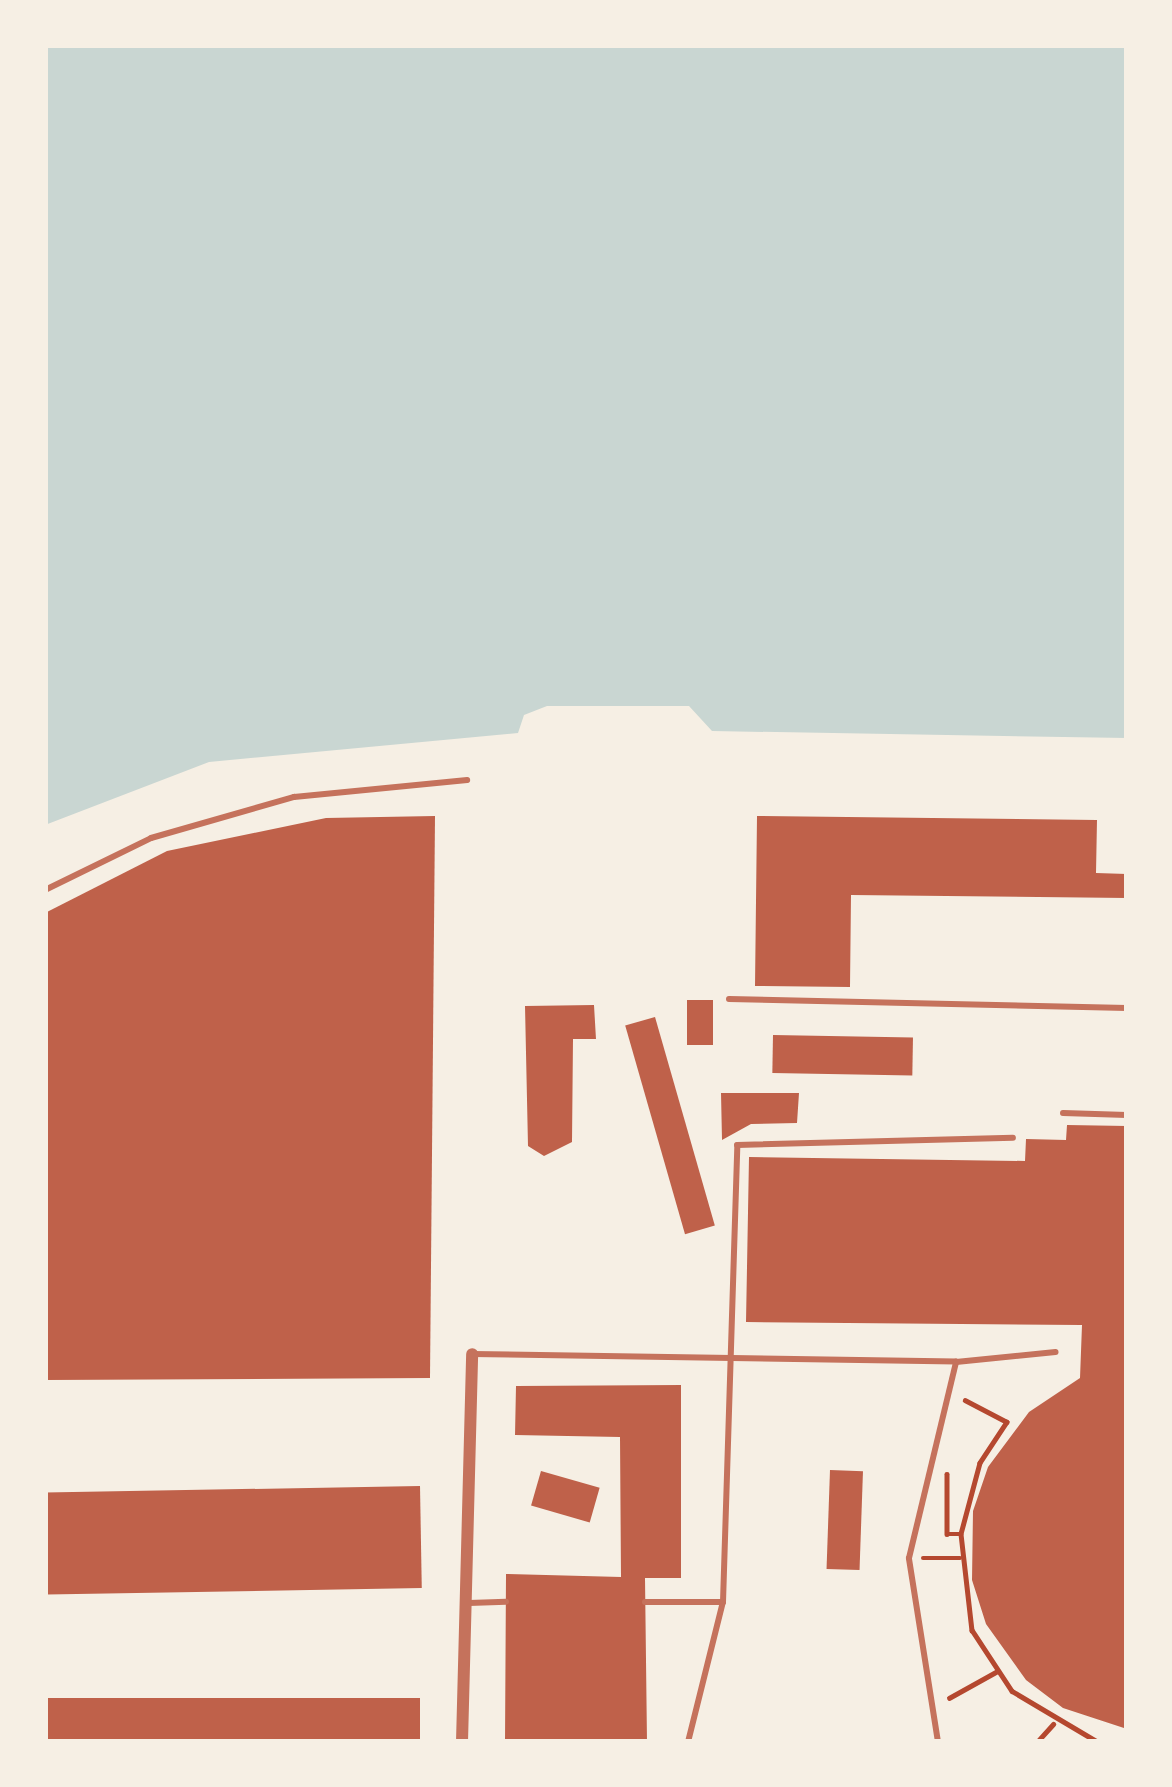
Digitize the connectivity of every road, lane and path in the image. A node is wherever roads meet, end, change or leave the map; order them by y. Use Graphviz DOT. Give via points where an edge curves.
graph roads {
  1 [pos="467,780"];
  2 [pos="45,890"];
  3 [pos="729,999"];
  4 [pos="1127,1008"];
  5 [pos="1063,1113"];
  6 [pos="1127,1115"];
  7 [pos="1013,1138"];
  8 [pos="1056,1352"];
  9 [pos="472,1354"];
  10 [pos="728,1354"];
  11 [pos="956,1362"];
  12 [pos="952,1396"];
  13 [pos="947,1462"];
  14 [pos="961,1534"];
  15 [pos="928,1558"];
  16 [pos="960,1558"];
  17 [pos="723,1601"];
  18 [pos="506,1602"];
  19 [pos="645,1602"];
  20 [pos="465,1603"];
  21 [pos="996,1672"];
  22 [pos="963,1695"];
  23 [pos="1053,1724"];
  24 [pos="462,1742"];
  25 [pos="688,1742"];
  26 [pos="938,1742"];
  27 [pos="1037,1742"];
  28 [pos="1098,1742"];
  1 -- 2 [label="lane" via="294,797 151,838"];
  3 -- 4 [label="lane"];
  5 -- 6 [label="lane"];
  7 -- 10 [label="lane" via="736,1145"];
  8 -- 11 [label="lane"];
  9 -- 10 [label="lane"];
  9 -- 20 [label="street"];
  10 -- 11 [label="lane"];
  10 -- 17 [label="lane"];
  11 -- 12 [label="lane"];
  12 -- 14 [label="path" via="1007,1422 980,1463"];
  12 -- 26 [label="lane" via="909,1558"];
  13 -- 14 [label="path" via="947,1534"];
  14 -- 16 [label="path"];
  15 -- 16 [label="path"];
  16 -- 21 [label="path" via="973,1630"];
  17 -- 19 [label="lane"];
  17 -- 25 [label="lane"];
  18 -- 20 [label="lane"];
  20 -- 24 [label="street"];
  21 -- 22 [label="path"];
  21 -- 23 [label="path"];
  23 -- 27 [label="path"];
  23 -- 28 [label="path"];
}
